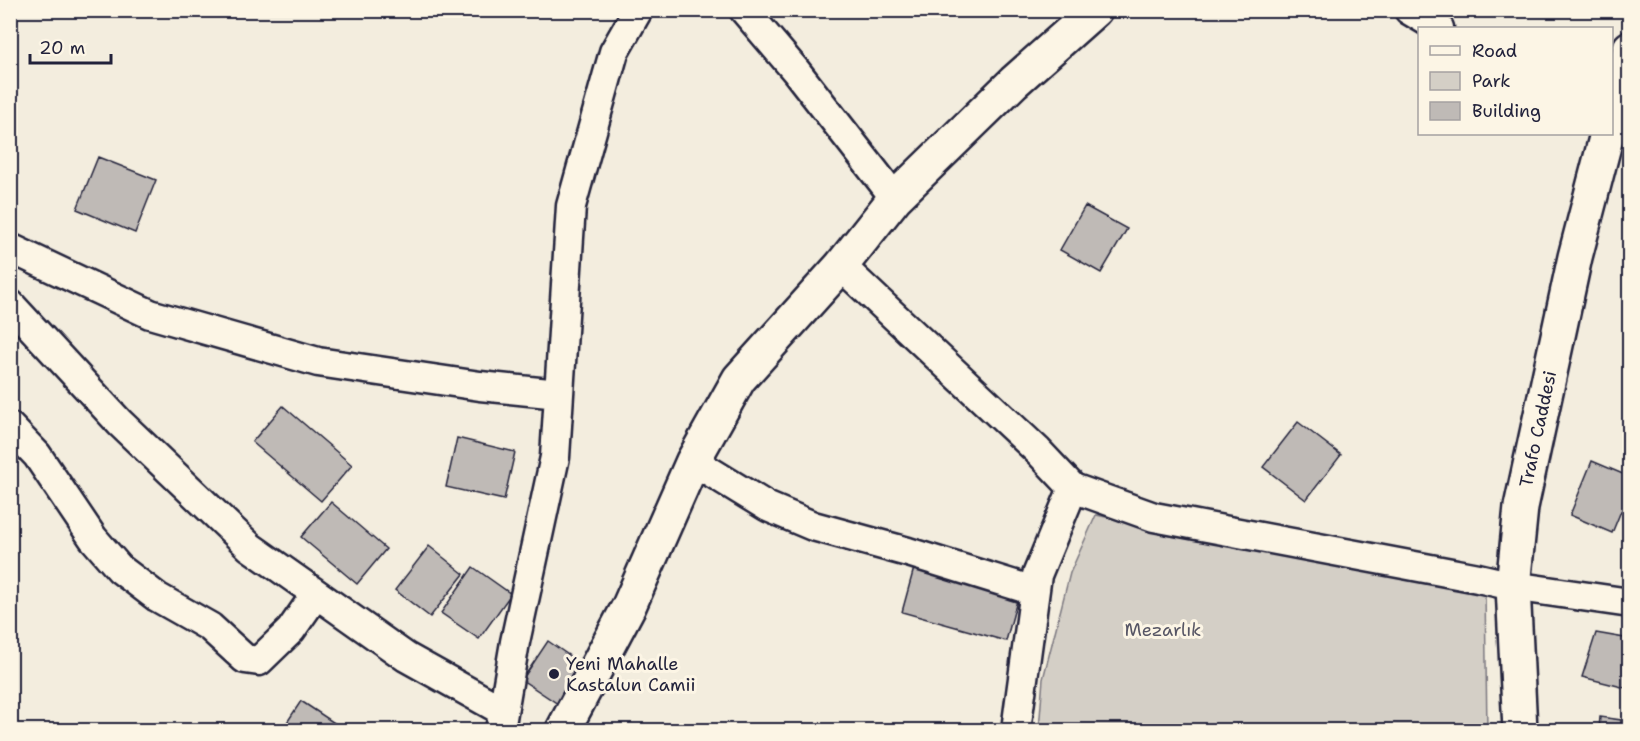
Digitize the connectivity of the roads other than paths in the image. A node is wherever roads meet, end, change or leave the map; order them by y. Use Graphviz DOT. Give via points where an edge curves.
graph roads {
  1 [pos="638,10"];
  2 [pos="744,10"];
  3 [pos="1095,10"];
  4 [pos="1410,10"];
  5 [pos="1437,27"];
  6 [pos="1629,48"];
  7 [pos="1613,112"];
  8 [pos="1607,135"];
  9 [pos="895,198"];
  10 [pos="10,248"];
  11 [pos="841,266"];
  12 [pos="10,304"];
  13 [pos="559,394"];
  14 [pos="10,427"];
  15 [pos="693,461"];
  16 [pos="1073,488"];
  17 [pos="1513,586"];
  18 [pos="1034,591"];
  19 [pos="316,594"];
  20 [pos="1629,603"];
  21 [pos="501,721"];
  22 [pos="563,730"];
  23 [pos="1016,730"];
  24 [pos="1520,730"];
  1 -- 13 [label="street" via="614,52 571,206"];
  2 -- 9 [label="street"];
  3 -- 9 [label="street" via="1014,82"];
  4 -- 5 [label="street"];
  6 -- 7 [label="street, Trafo Caddesi"];
  8 -- 17 [label="street, Trafo Caddesi" via="1575,257 1521,507"];
  9 -- 11 [label="street"];
  10 -- 13 [label="street" via="150,314 318,362"];
  11 -- 15 [label="street" via="739,379"];
  11 -- 16 [label="street"];
  12 -- 19 [label="street" via="120,423 250,547"];
  13 -- 21 [label="street" via="555,457"];
  14 -- 19 [label="street" via="37,455 120,569 157,597 210,627 245,659 259,661 291,630"];
  15 -- 18 [label="street" via="768,507 813,526"];
  15 -- 22 [label="street" via="629,606"];
  16 -- 17 [label="street" via="1154,517"];
  16 -- 18 [label="street"];
  17 -- 20 [label="street"];
  17 -- 24 [label="street, Trafo Caddesi"];
  18 -- 23 [label="street"];
  19 -- 21 [label="street"];
}
